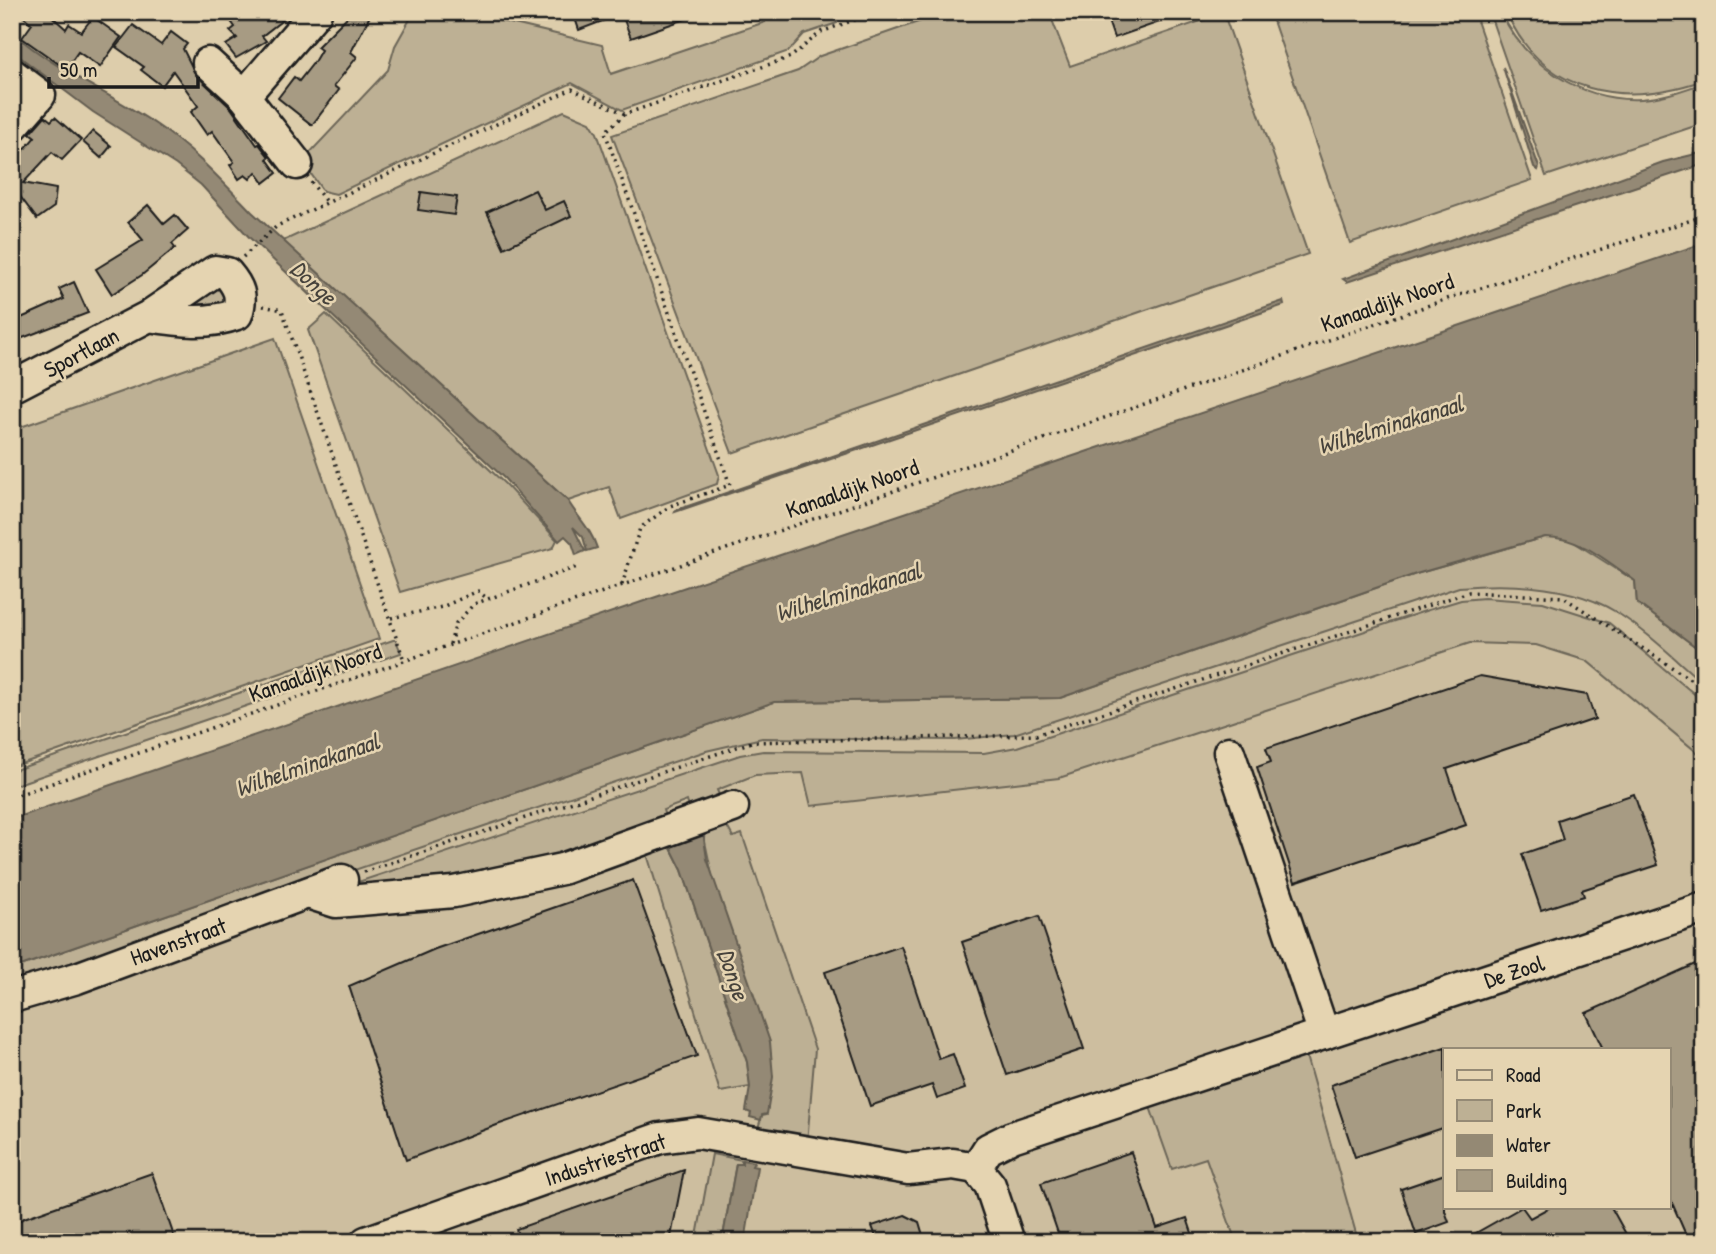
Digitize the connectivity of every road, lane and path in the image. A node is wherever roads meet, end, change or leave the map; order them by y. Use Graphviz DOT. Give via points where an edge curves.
graph roads {
  1 [pos="316,12"];
  2 [pos="857,12"];
  3 [pos="876,12"];
  4 [pos="858,19"];
  5 [pos="208,63"];
  6 [pos="12,74"];
  7 [pos="244,96"];
  8 [pos="625,114"];
  9 [pos="12,127"];
  10 [pos="297,164"];
  11 [pos="1704,216"];
  12 [pos="250,251"];
  13 [pos="242,301"];
  14 [pos="149,316"];
  15 [pos="12,387"];
  16 [pos="577,568"];
  17 [pos="622,585"];
  18 [pos="488,599"];
  19 [pos="391,618"];
  20 [pos="450,644"];
  21 [pos="404,660"];
  22 [pos="1704,688"];
  23 [pos="1229,752"];
  24 [pos="12,797"];
  25 [pos="733,807"];
  26 [pos="342,880"];
  27 [pos="308,892"];
  28 [pos="1704,908"];
  29 [pos="12,998"];
  30 [pos="1324,1034"];
  31 [pos="976,1168"];
  32 [pos="366,1242"];
  33 [pos="1009,1242"];
  1 -- 7 [label="street"];
  2 -- 4 [label="path"];
  3 -- 4 [label="path"];
  4 -- 8 [label="path" via="821,32 791,57"];
  5 -- 7 [label="street"];
  6 -- 9 [label="street" via="40,95"];
  7 -- 10 [label="street"];
  8 -- 12 [label="path" via="572,89 277,226"];
  8 -- 17 [label="path" via="605,132 730,485 670,506 640,528"];
  11 -- 17 [label="path, Kanaaldijk Noord" via="1444,300"];
  13 -- 14 [label="street" via="237,314 216,321"];
  13 -- 14 [label="street, Sportlaan" via="238,286 226,272 215,271"];
  13 -- 19 [label="path" via="282,310"];
  14 -- 15 [label="street, Sportlaan"];
  16 -- 18 [label="path"];
  17 -- 20 [label="path, Kanaaldijk Noord"];
  18 -- 19 [label="path" via="478,591 442,607"];
  18 -- 20 [label="path" via="474,604 456,623"];
  19 -- 21 [label="path"];
  20 -- 21 [label="path, Kanaaldijk Noord"];
  21 -- 24 [label="path, Kanaaldijk Noord"];
  22 -- 26 [label="path" via="1563,597 1469,592 1035,735 752,742"];
  23 -- 30 [label="street"];
  25 -- 27 [label="street" via="562,869 454,892 336,902"];
  26 -- 27 [label="street, Havenstraat"];
  27 -- 29 [label="street, Havenstraat"];
  28 -- 30 [label="street, De Zool"];
  30 -- 31 [label="street, De Zool" via="1012,1137 988,1149"];
  31 -- 32 [label="street, Industriestraat" via="953,1164 908,1169 698,1133 660,1138"];
  31 -- 33 [label="street" via="990,1185"];
}
